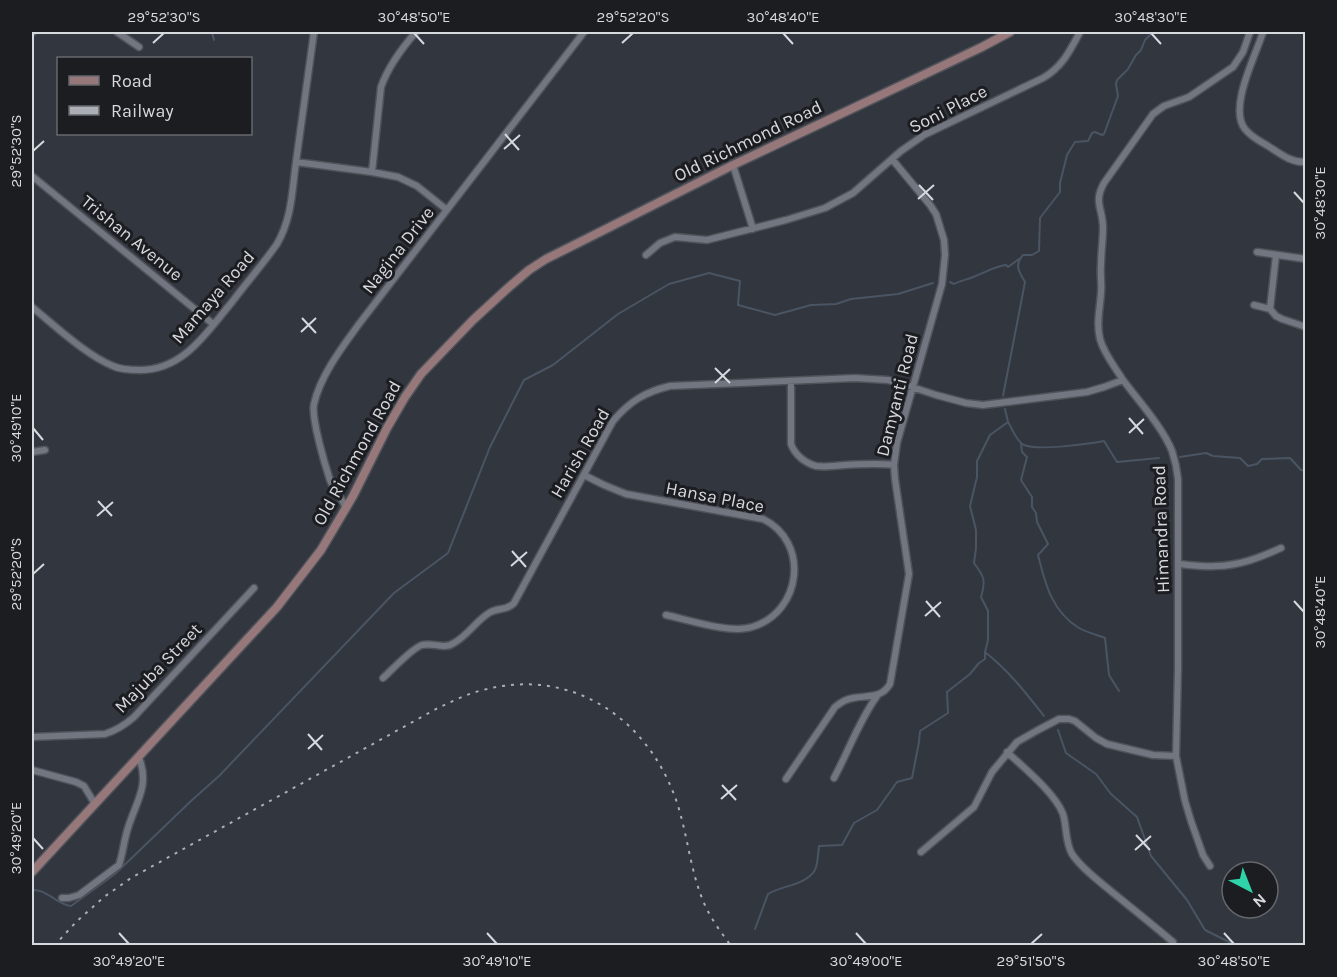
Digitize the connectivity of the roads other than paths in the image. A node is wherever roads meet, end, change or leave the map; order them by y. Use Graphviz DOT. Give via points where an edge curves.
graph roads {
  1 [pos="117,32"];
  2 [pos="314,32"];
  3 [pos="416,32"];
  4 [pos="584,32"];
  5 [pos="1010,32"];
  6 [pos="1080,32"];
  7 [pos="1250,32"];
  8 [pos="1263,32"];
  9 [pos="139,47"];
  10 [pos="892,159"];
  11 [pos="296,162"];
  12 [pos="1305,162"];
  13 [pos="733,165"];
  14 [pos="372,172"];
  15 [pos="32,176"];
  16 [pos="447,210"];
  17 [pos="753,229"];
  18 [pos="1257,252"];
  19 [pos="646,255"];
  20 [pos="1276,255"];
  21 [pos="1305,259"];
  22 [pos="1254,305"];
  23 [pos="32,308"];
  24 [pos="1270,309"];
  25 [pos="213,324"];
  26 [pos="1305,327"];
  27 [pos="1123,380"];
  28 [pos="791,381"];
  29 [pos="913,387"];
  30 [pos="45,450"];
  31 [pos="32,452"];
  32 [pos="894,465"];
  33 [pos="584,475"];
  34 [pos="346,509"];
  35 [pos="1281,548"];
  36 [pos="1178,564"];
  37 [pos="254,588"];
  38 [pos="666,615"];
  39 [pos="383,678"];
  40 [pos="878,696"];
  41 [pos="32,738"];
  42 [pos="1007,752"];
  43 [pos="1176,756"];
  44 [pos="139,758"];
  45 [pos="32,770"];
  46 [pos="834,778"];
  47 [pos="786,779"];
  48 [pos="95,804"];
  49 [pos="921,852"];
  50 [pos="1210,866"];
  51 [pos="32,872"];
  52 [pos="62,898"];
  53 [pos="1173,942"];
  1 -- 9 [label="street"];
  2 -- 11 [label="street, Mamaya Road"];
  3 -- 14 [label="street" via="384,77"];
  4 -- 16 [label="street, Nagina Drive"];
  5 -- 13 [label="street, Old Richmond Road"];
  6 -- 10 [label="street, Soni Place" via="1052,73 924,135"];
  7 -- 27 [label="street, Himandra Road" via="1243,52 1226,73 1189,97 1158,110 1099,195 1103,225 1098,321 1101,341"];
  8 -- 12 [label="street" via="1245,80 1239,118 1243,128 1255,138 1287,158"];
  10 -- 17 [label="street, Soni Place" via="853,193 825,208"];
  10 -- 29 [label="street, Damyanti Road" via="936,214 945,240 942,284"];
  11 -- 14 [label="street"];
  11 -- 25 [label="street, Mamaya Road" via="285,230"];
  13 -- 17 [label="street"];
  13 -- 34 [label="street, Old Richmond Road" via="546,259 509,287 421,374 387,428"];
  14 -- 16 [label="street" via="407,180"];
  15 -- 25 [label="street, Trishan Avenue"];
  16 -- 34 [label="street, Nagina Drive" via="334,358 314,404 315,426 331,483"];
  17 -- 19 [label="street, Soni Place" via="707,240 675,237"];
  18 -- 20 [label="street"];
  20 -- 21 [label="street"];
  20 -- 24 [label="street"];
  22 -- 24 [label="street"];
  23 -- 25 [label="street, Mamaya Road" via="104,362 132,370 177,361"];
  24 -- 26 [label="street" via="1276,316"];
  27 -- 29 [label="street" via="1087,392 983,405"];
  27 -- 36 [label="street, Himandra Road" via="1164,436 1174,458 1178,479"];
  28 -- 29 [label="street, Harish Road" via="855,378 888,380"];
  28 -- 32 [label="street" via="791,444 802,459 821,466"];
  28 -- 33 [label="street, Harish Road" via="670,386 640,396 613,421"];
  29 -- 32 [label="street, Damyanti Road"];
  30 -- 31 [label="street"];
  32 -- 40 [label="street, Damyanti Road" via="909,574 890,684"];
  33 -- 38 [label="street, Hansa Place" via="626,494 763,519 786,539 794,566 793,585 784,604 770,619 751,628 732,629"];
  33 -- 39 [label="street, Harish Road" via="511,607 490,612 451,645 417,647"];
  34 -- 44 [label="street, Old Richmond Road" via="278,607"];
  35 -- 36 [label="street" via="1234,564"];
  36 -- 43 [label="street, Himandra Road"];
  37 -- 41 [label="street, Majuba Street" via="134,717 117,730"];
  40 -- 46 [label="street, Damyanti Road" via="861,719"];
  40 -- 47 [label="street" via="852,698 835,707"];
  42 -- 43 [label="street" via="1017,742 1065,718 1107,744"];
  42 -- 49 [label="street" via="970,812"];
  42 -- 53 [label="street" via="1059,806 1069,848 1077,861"];
  43 -- 50 [label="street, Himandra Road" via="1191,821"];
  44 -- 48 [label="street, Old Richmond Road"];
  44 -- 52 [label="street" via="142,788 119,866 79,895"];
  45 -- 48 [label="street" via="84,786"];
  48 -- 51 [label="street, Old Richmond Road"];
}
